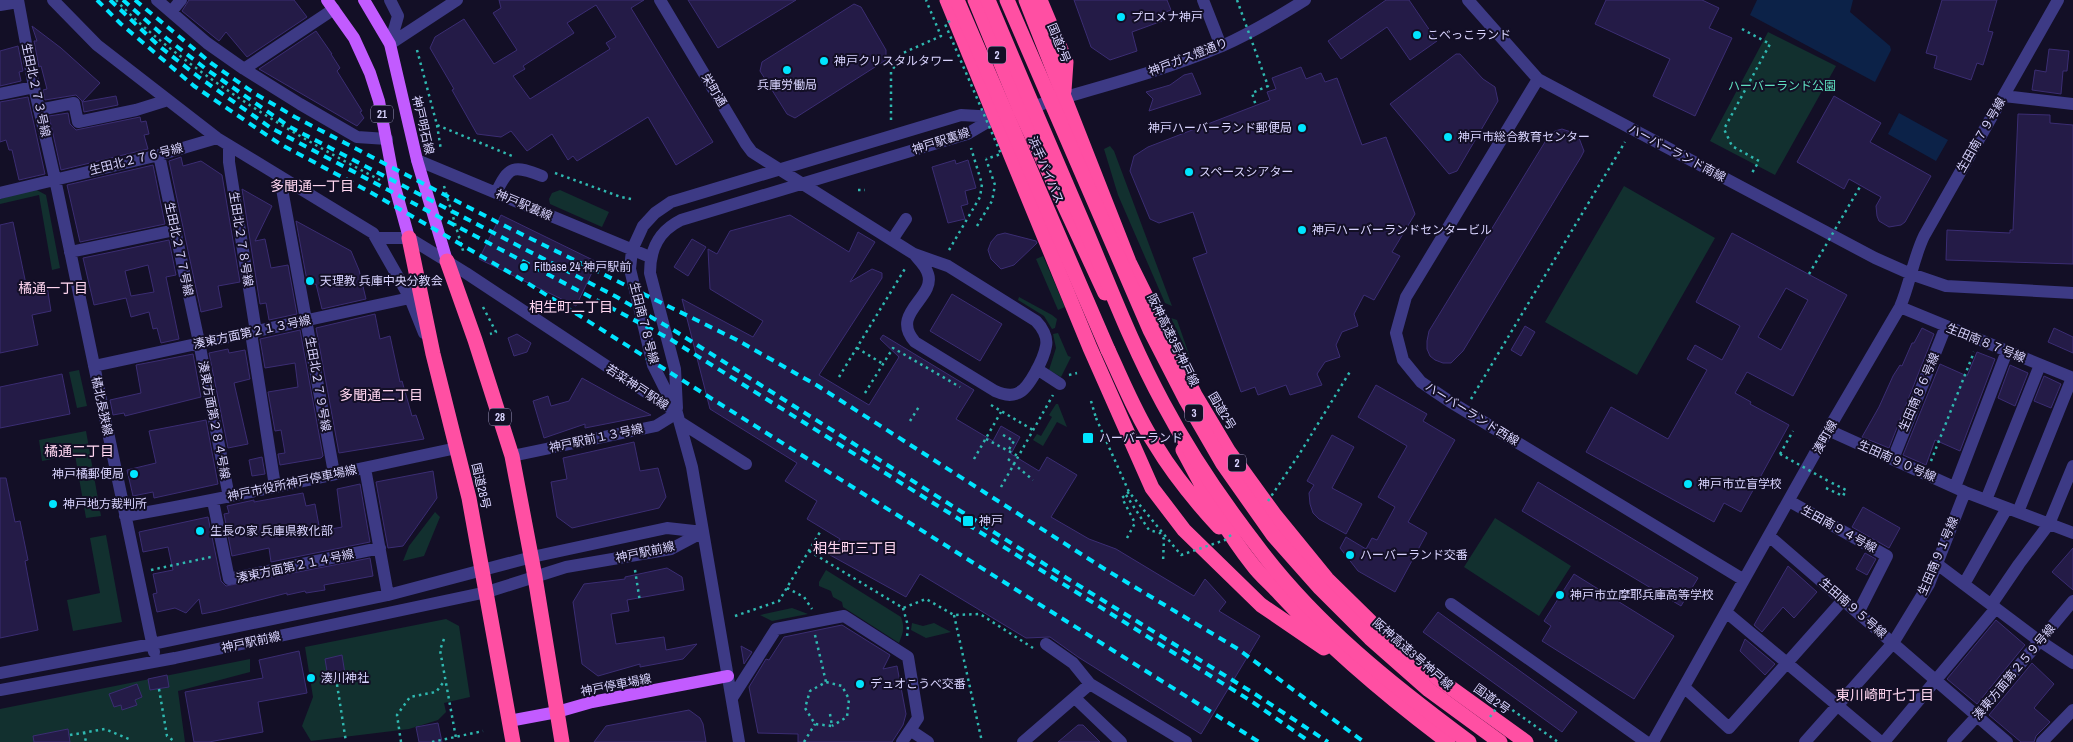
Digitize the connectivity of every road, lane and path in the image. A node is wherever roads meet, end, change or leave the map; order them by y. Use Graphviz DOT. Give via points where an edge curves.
graph roads {
  1 [pos="53,0"];
  2 [pos="116,0"];
  3 [pos="157,0"];
  4 [pos="181,0"];
  5 [pos="364,0"];
  6 [pos="390,0"];
  7 [pos="457,0"];
  8 [pos="660,0"];
  9 [pos="926,0"];
  10 [pos="947,0"];
  11 [pos="957,0"];
  12 [pos="975,0"];
  13 [pos="988,0"];
  14 [pos="1007,0"];
  15 [pos="1026,0"];
  16 [pos="1040,0"];
  17 [pos="1204,0"];
  18 [pos="1237,0"];
  19 [pos="1306,0"];
  20 [pos="1468,0"];
  21 [pos="2058,0"];
  22 [pos="18,1"];
  23 [pos="330,4"];
  24 [pos="0,5"];
  25 [pos="171,12"];
  26 [pos="1742,29"];
  27 [pos="390,44"];
  28 [pos="1221,46"];
  29 [pos="417,50"];
  30 [pos="244,70"];
  31 [pos="1538,79"];
  32 [pos="34,87"];
  33 [pos="0,94"];
  34 [pos="2004,96"];
  35 [pos="1064,97"];
  36 [pos="168,100"];
  37 [pos="2073,104"];
  38 [pos="1256,106"];
  39 [pos="39,110"];
  40 [pos="1020,110"];
  41 [pos="996,117"];
  42 [pos="891,120"];
  43 [pos="437,125"];
  44 [pos="217,138"];
  45 [pos="386,139"];
  46 [pos="1625,142"];
  47 [pos="229,146"];
  48 [pos="971,148"];
  49 [pos="441,150"];
  50 [pos="158,155"];
  51 [pos="514,157"];
  52 [pos="417,160"];
  53 [pos="986,160"];
  54 [pos="780,169"];
  55 [pos="545,173"];
  56 [pos="1752,173"];
  57 [pos="280,178"];
  58 [pos="55,179"];
  59 [pos="442,182"];
  60 [pos="804,184"];
  61 [pos="1861,185"];
  62 [pos="395,187"];
  63 [pos="858,190"];
  64 [pos="864,190"];
  65 [pos="0,193"];
  66 [pos="496,193"];
  67 [pos="631,199"];
  68 [pos="906,219"];
  69 [pos="977,226"];
  70 [pos="175,230"];
  71 [pos="377,238"];
  72 [pos="409,238"];
  73 [pos="892,240"];
  74 [pos="632,250"];
  75 [pos="949,250"];
  76 [pos="70,252"];
  77 [pos="464,254"];
  78 [pos="914,254"];
  79 [pos="650,257"];
  80 [pos="447,261"];
  81 [pos="906,267"];
  82 [pos="1809,274"];
  83 [pos="1911,274"];
  84 [pos="2073,293"];
  85 [pos="410,298"];
  86 [pos="484,307"];
  87 [pos="1900,307"];
  88 [pos="307,320"];
  89 [pos="1946,326"];
  90 [pos="253,333"];
  91 [pos="490,334"];
  92 [pos="1979,340"];
  93 [pos="199,342"];
  94 [pos="857,348"];
  95 [pos="2008,351"];
  96 [pos="433,354"];
  97 [pos="883,364"];
  98 [pos="2040,365"];
  99 [pos="94,366"];
  100 [pos="1037,369"];
  101 [pos="1077,373"];
  102 [pos="839,377"];
  103 [pos="2072,378"];
  104 [pos="1060,384"];
  105 [pos="968,392"];
  106 [pos="865,393"];
  107 [pos="1470,400"];
  108 [pos="1091,401"];
  109 [pos="985,402"];
  110 [pos="920,405"];
  111 [pos="1001,412"];
  112 [pos="678,418"];
  113 [pos="1096,418"];
  114 [pos="910,421"];
  115 [pos="1033,430"];
  116 [pos="1793,430"];
  117 [pos="1828,430"];
  118 [pos="1003,435"];
  119 [pos="986,438"];
  120 [pos="457,448"];
  121 [pos="1008,451"];
  122 [pos="512,456"];
  123 [pos="1018,456"];
  124 [pos="974,459"];
  125 [pos="1008,459"];
  126 [pos="1893,459"];
  127 [pos="746,464"];
  128 [pos="1014,464"];
  129 [pos="2073,466"];
  130 [pos="364,468"];
  131 [pos="334,473"];
  132 [pos="1925,474"];
  133 [pos="1033,480"];
  134 [pos="275,486"];
  135 [pos="1002,487"];
  136 [pos="1826,488"];
  137 [pos="1960,490"];
  138 [pos="1129,492"];
  139 [pos="1126,495"];
  140 [pos="229,497"];
  141 [pos="1986,500"];
  142 [pos="213,501"];
  143 [pos="1789,501"];
  144 [pos="2012,510"];
  145 [pos="125,516"];
  146 [pos="2049,524"];
  147 [pos="703,532"];
  148 [pos="820,532"];
  149 [pos="2073,533"];
  150 [pos="1769,536"];
  151 [pos="1127,538"];
  152 [pos="380,548"];
  153 [pos="809,551"];
  154 [pos="224,554"];
  155 [pos="532,557"];
  156 [pos="1162,562"];
  157 [pos="1252,564"];
  158 [pos="1937,564"];
  159 [pos="635,570"];
  160 [pos="484,571"];
  161 [pos="137,572"];
  162 [pos="535,577"];
  163 [pos="1744,580"];
  164 [pos="1964,584"];
  165 [pos="787,588"];
  166 [pos="486,592"];
  167 [pos="388,595"];
  168 [pos="1843,600"];
  169 [pos="2073,601"];
  170 [pos="640,602"];
  171 [pos="1451,604"];
  172 [pos="1993,607"];
  173 [pos="903,608"];
  174 [pos="814,612"];
  175 [pos="1726,612"];
  176 [pos="1858,613"];
  177 [pos="954,615"];
  178 [pos="735,616"];
  179 [pos="817,630"];
  180 [pos="906,637"];
  181 [pos="444,639"];
  182 [pos="2040,641"];
  183 [pos="1893,643"];
  184 [pos="152,644"];
  185 [pos="1041,647"];
  186 [pos="156,662"];
  187 [pos="2073,662"];
  188 [pos="1350,664"];
  189 [pos="1787,664"];
  190 [pos="0,673"];
  191 [pos="728,676"];
  192 [pos="336,678"];
  193 [pos="445,680"];
  194 [pos="1936,681"];
  195 [pos="826,682"];
  196 [pos="1090,684"];
  197 [pos="1477,686"];
  198 [pos="159,688"];
  199 [pos="1684,688"];
  200 [pos="0,690"];
  201 [pos="732,698"];
  202 [pos="1075,698"];
  203 [pos="1501,702"];
  204 [pos="1838,706"];
  205 [pos="2073,710"];
  206 [pos="557,712"];
  207 [pos="830,714"];
  208 [pos="1977,716"];
  209 [pos="1489,718"];
  210 [pos="509,721"];
  211 [pos="815,724"];
  212 [pos="832,726"];
  213 [pos="910,730"];
  214 [pos="483,731"];
  215 [pos="84,732"];
  216 [pos="70,735"];
  217 [pos="456,738"];
  218 [pos="1032,739"];
  219 [pos="1658,739"];
  220 [pos="86,742"];
  221 [pos="130,742"];
  222 [pos="175,742"];
  223 [pos="346,742"];
  224 [pos="401,742"];
  225 [pos="432,742"];
  226 [pos="513,742"];
  227 [pos="562,742"];
  228 [pos="740,742"];
  229 [pos="804,742"];
  230 [pos="902,742"];
  231 [pos="928,742"];
  232 [pos="982,742"];
  233 [pos="1121,742"];
  234 [pos="1186,742"];
  235 [pos="1448,742"];
  236 [pos="1469,742"];
  237 [pos="1500,742"];
  238 [pos="1526,742"];
  239 [pos="1558,742"];
  240 [pos="1646,742"];
  241 [pos="1805,742"];
  242 [pos="1882,742"];
  243 [pos="1953,742"];
  244 [pos="2007,742"];
  245 [pos="2042,742"];
  1 -- 36 [label="street" via="97,45"];
  2 -- 62 [label="path" via="151,34 247,105"];
  3 -- 25 [label="street"];
  4 -- 25 [label="street"];
  5 -- 27 [label="main road, 神戸明石線 / 21"];
  6 -- 27 [label="street" via="398,16"];
  7 -- 27 [label="street"];
  8 -- 54 [label="street, 栄町通" via="746,144 752,152"];
  9 -- 42 [label="path" via="941,36 903,53 892,72"];
  10 -- 41 [label="highway"];
  11 -- 157 [label="highway, 浜手バイパス / 2, bridge" via="1135,408 1177,478"];
  12 -- 40 [label="highway, 2"];
  13 -- 236 [label="highway, 3, bridge" via="1131,337 1163,403 1207,474 1257,547 1305,602 1357,654"];
  14 -- 237 [label="highway, 阪神高速3号神戸線 / 3, bridge" via="1150,330 1223,464 1273,535 1351,620 1429,690"];
  15 -- 35 [label="highway, 国道2号 / 2"];
  16 -- 35 [label="highway" via="1066,62"];
  17 -- 28 [label="street"];
  18 -- 38 [label="path, bridge" via="1268,86 1252,93"];
  19 -- 28 [label="street, 神戸ガス燈通り"];
  20 -- 31 [label="street, ハーバーランド南線"];
  21 -- 34 [label="street, 生田南７９号線"];
  22 -- 24 [label="street"];
  22 -- 32 [label="street, 生田北２７３号線"];
  23 -- 30 [label="street"];
  23 -- 45 [label="main road, 21" via="354,38 370,73"];
  25 -- 30 [label="street"];
  26 -- 56 [label="path" via="1770,44 1724,129 1732,146 1759,161"];
  27 -- 52 [label="main road, 神戸明石線 / 21"];
  28 -- 35 [label="street, 神戸ガス燈通り" via="1166,67"];
  29 -- 43 [label="path"];
  30 -- 45 [label="street" via="357,137"];
  31 -- 83 [label="street, ハーバーランド南線"];
  31 -- 163 [label="street, ハーバーランド西線" via="1406,297 1396,333 1403,360 1420,382 1449,401"];
  32 -- 33 [label="street"];
  32 -- 39 [label="street, 生田北２７３号線"];
  34 -- 37 [label="street"];
  34 -- 83 [label="street, 生田南７９号線" via="1924,236"];
  35 -- 40 [label="street, 神戸ガス燈通り"];
  35 -- 238 [label="highway, 国道2号 / 2" via="1129,262 1195,395 1228,452 1327,580 1376,627 1440,680"];
  36 -- 39 [label="street" via="78,122 74,103"];
  36 -- 44 [label="street"];
  39 -- 58 [label="street, 生田北２７３号線"];
  40 -- 41 [label="street, 神戸ガス燈通り"];
  40 -- 157 [label="highway, 2" via="1158,404 1212,504"];
  41 -- 54 [label="street, 神戸駅裏線" via="961,115"];
  41 -- 60 [label="street, 神戸駅裏線" via="967,134"];
  41 -- 188 [label="highway" via="1090,348 1152,488 1184,530 1261,605"];
  43 -- 49 [label="path"];
  43 -- 51 [label="path"];
  44 -- 47 [label="street"];
  44 -- 50 [label="street, 生田北２７６号線"];
  45 -- 62 [label="main road, 21"];
  46 -- 107 [label="path"];
  47 -- 57 [label="street"];
  47 -- 90 [label="street, 生田北２７８号線"];
  48 -- 75 [label="path" via="982,184 980,197"];
  50 -- 58 [label="street, 生田北２７６号線"];
  50 -- 70 [label="street, 生田北２７７号線"];
  52 -- 66 [label="street, 神戸駅裏線"];
  52 -- 80 [label="main road, 神戸明石線 / 21"];
  53 -- 69 [label="path" via="995,185 992,201"];
  54 -- 60 [label="street, 栄町通"];
  54 -- 74 [label="street, 神戸駅裏線" via="671,202 643,226"];
  55 -- 66 [label="street" via="517,168 511,170 504,176"];
  55 -- 67 [label="path"];
  57 -- 71 [label="street"];
  57 -- 88 [label="street, 生田北２７９号線"];
  58 -- 65 [label="street, 生田北２７６号線"];
  58 -- 76 [label="street, 橘北長狭線"];
  59 -- 77 [label="path"];
  60 -- 73 [label="street, 栄町通"];
  60 -- 79 [label="street, 神戸駅裏線" via="680,220 659,235"];
  61 -- 82 [label="path, bridge"];
  62 -- 72 [label="main road, 21"];
  63 -- 64 [label="path"];
  66 -- 74 [label="street, 神戸駅裏線"];
  68 -- 73 [label="street"];
  70 -- 76 [label="street"];
  70 -- 93 [label="street, 生田北２７７号線"];
  71 -- 72 [label="street"];
  71 -- 85 [label="street"];
  72 -- 80 [label="street, 若菜神戸駅線"];
  72 -- 96 [label="highway, 国道28号"];
  73 -- 78 [label="street, 栄町通"];
  74 -- 79 [label="street, 神戸駅裏線"];
  74 -- 112 [label="street, 生田南７８号線" via="630,269 654,365"];
  76 -- 99 [label="street, 橘北長狭線"];
  78 -- 100 [label="street" via="948,266 1036,320 1047,345"];
  78 -- 100 [label="street" via="929,275 928,284 907,323 907,330 915,342 1006,395 1024,390"];
  79 -- 112 [label="street, 生田南７８号線" via="650,273 675,369"];
  80 -- 112 [label="street, 若菜神戸駅線"];
  80 -- 122 [label="highway, 28"];
  81 -- 94 [label="path"];
  83 -- 84 [label="street" via="1946,286"];
  83 -- 87 [label="street, 湊町線"];
  85 -- 88 [label="street, 湊東方面第２１３号線"];
  85 -- 96 [label="street"];
  86 -- 91 [label="path" via="496,332"];
  87 -- 89 [label="street, 生田南８７号線"];
  87 -- 117 [label="street, 湊町線"];
  88 -- 90 [label="street, 湊東方面第２１３号線"];
  88 -- 131 [label="street, 生田北２７９号線"];
  89 -- 92 [label="street, 生田南８７号線"];
  89 -- 126 [label="street, 生田南８６号線"];
  90 -- 93 [label="street, 湊東方面第２１３号線"];
  90 -- 134 [label="street, 生田北２７８号線"];
  92 -- 95 [label="street, 生田南８７号線"];
  92 -- 132 [label="path"];
  93 -- 99 [label="street, 湊東方面第２１３号線"];
  93 -- 140 [label="street, 湊東方面第２８４号線"];
  94 -- 97 [label="path"];
  94 -- 102 [label="path"];
  95 -- 98 [label="street, 生田南８７号線"];
  95 -- 137 [label="street, 生田南９１号線"];
  96 -- 120 [label="highway, 国道28号"];
  97 -- 105 [label="path" via="893,348"];
  97 -- 106 [label="path"];
  98 -- 103 [label="street, 生田南８７号線"];
  98 -- 141 [label="street"];
  99 -- 145 [label="street, 橘北長狭線"];
  100 -- 104 [label="street"];
  101 -- 104 [label="path" via="1068,375"];
  103 -- 144 [label="street"];
  104 -- 115 [label="path"];
  108 -- 113 [label="path"];
  109 -- 111 [label="path"];
  110 -- 114 [label="path"];
  111 -- 115 [label="path"];
  111 -- 119 [label="path"];
  112 -- 122 [label="street, 神戸駅前１３号線" via="656,426"];
  112 -- 127 [label="street, 若菜神戸駅線"];
  112 -- 147 [label="street" via="692,467"];
  115 -- 123 [label="path"];
  116 -- 136 [label="path, bridge" via="1780,454 1846,490 1843,496"];
  117 -- 126 [label="street, 生田南９０号線"];
  117 -- 143 [label="street, 湊町線"];
  118 -- 121 [label="path" via="1014,441"];
  119 -- 121 [label="path"];
  119 -- 124 [label="path"];
  120 -- 130 [label="street, 神戸市役所神戸停車場線"];
  120 -- 160 [label="highway, 国道28号"];
  121 -- 123 [label="path"];
  122 -- 155 [label="highway, 28"];
  123 -- 128 [label="path"];
  125 -- 128 [label="path"];
  126 -- 132 [label="street, 生田南９０号線"];
  128 -- 133 [label="path"];
  128 -- 135 [label="path"];
  129 -- 146 [label="street"];
  130 -- 131 [label="street, 神戸市役所神戸停車場線"];
  130 -- 152 [label="street"];
  131 -- 134 [label="street, 神戸市役所神戸停車場線"];
  132 -- 137 [label="street, 生田南９０号線"];
  134 -- 140 [label="street, 神戸市役所神戸停車場線"];
  137 -- 141 [label="street, 生田南９０号線"];
  137 -- 158 [label="street, 生田南９１号線"];
  138 -- 139 [label="path, bridge"];
  139 -- 151 [label="path" via="1122,498 1135,523"];
  139 -- 156 [label="path" via="1149,530 1160,533 1164,539"];
  140 -- 142 [label="street, 神戸市役所神戸停車場線"];
  141 -- 144 [label="street, 生田南９０号線"];
  142 -- 145 [label="street, 神戸市役所神戸停車場線"];
  142 -- 154 [label="street, 湊東方面第２１４号線"];
  143 -- 150 [label="street, 湊町線"];
  143 -- 176 [label="street, 生田南９４号線" via="1887,556"];
  144 -- 146 [label="street, 生田南９０号線"];
  144 -- 164 [label="street"];
  145 -- 161 [label="street, 橘北長狭線"];
  146 -- 149 [label="street, 生田南９０号線"];
  146 -- 172 [label="street"];
  147 -- 155 [label="street, 神戸駅前線" via="667,528"];
  147 -- 162 [label="street, 神戸駅前線" via="671,548 566,567"];
  147 -- 191 [label="street"];
  148 -- 153 [label="path"];
  150 -- 163 [label="street, 湊町線"];
  150 -- 168 [label="street, 生田南９５号線"];
  152 -- 154 [label="street, 湊東方面第２１４号線" via="229,579"];
  152 -- 167 [label="street"];
  153 -- 165 [label="path"];
  153 -- 173 [label="path"];
  154 -- 161 [label="path"];
  155 -- 160 [label="street, 神戸駅前線"];
  155 -- 162 [label="highway, 28"];
  157 -- 188 [label="highway, 2"];
  158 -- 164 [label="street"];
  158 -- 183 [label="street, 生田南９１号線" via="1929,584"];
  159 -- 170 [label="path"];
  160 -- 166 [label="highway, 国道28号"];
  160 -- 167 [label="street, 神戸駅前線"];
  161 -- 184 [label="street, 橘北長狭線"];
  162 -- 166 [label="street, 神戸駅前線"];
  162 -- 206 [label="highway, 28"];
  163 -- 175 [label="street, 湊町線"];
  164 -- 172 [label="street"];
  165 -- 174 [label="path" via="804,597"];
  165 -- 178 [label="path" via="778,601"];
  166 -- 186 [label="street, 神戸駅前線"];
  166 -- 210 [label="highway, 国道28号"];
  167 -- 184 [label="street, 神戸駅前線"];
  168 -- 176 [label="street, 生田南９５号線"];
  168 -- 189 [label="street"];
  169 -- 182 [label="street, 湊東方面第２５９号線"];
  171 -- 240 [label="street"];
  172 -- 182 [label="street"];
  172 -- 194 [label="street"];
  173 -- 177 [label="path" via="926,599"];
  173 -- 180 [label="path" via="908,626"];
  175 -- 189 [label="street"];
  175 -- 199 [label="street, 湊町線"];
  176 -- 183 [label="street, 生田南９５号線"];
  177 -- 185 [label="path" via="980,614"];
  177 -- 232 [label="path"];
  179 -- 195 [label="path" via="815,634"];
  181 -- 193 [label="path" via="439,650"];
  182 -- 187 [label="street"];
  182 -- 208 [label="street, 湊東方面第２５９号線"];
  183 -- 194 [label="street, 生田南９５号線"];
  183 -- 204 [label="street, 生田南９１号線"];
  184 -- 186 [label="street, 橘北長狭線"];
  184 -- 190 [label="street, 神戸駅前線"];
  185 -- 196 [label="street" via="1073,663"];
  186 -- 200 [label="street, 神戸駅前線"];
  188 -- 235 [label="highway, 2"];
  189 -- 199 [label="street" via="1729,728"];
  189 -- 204 [label="street"];
  191 -- 201 [label="street"];
  191 -- 206 [label="main road, 神戸停車場線" via="592,702"];
  192 -- 223 [label="path"];
  193 -- 217 [label="path"];
  193 -- 224 [label="path" via="436,692 410,698 397,714"];
  194 -- 208 [label="street, 生田南９５号線"];
  194 -- 242 [label="street"];
  195 -- 211 [label="path" via="810,691 805,708"];
  195 -- 212 [label="path" via="842,686 850,700 847,717"];
  196 -- 202 [label="street"];
  196 -- 234 [label="street"];
  197 -- 203 [label="path"];
  198 -- 222 [label="path" via="167,736"];
  199 -- 219 [label="street, 湊町線"];
  201 -- 213 [label="street" via="776,629 844,616 908,657 918,718"];
  201 -- 228 [label="street"];
  202 -- 218 [label="street"];
  202 -- 233 [label="street"];
  203 -- 209 [label="path, bridge"];
  203 -- 239 [label="path, bridge"];
  204 -- 241 [label="street, 生田南９１号線"];
  204 -- 242 [label="street"];
  205 -- 245 [label="street"];
  206 -- 210 [label="main road, 神戸停車場線"];
  206 -- 227 [label="highway, 28"];
  207 -- 212 [label="path"];
  208 -- 243 [label="street, 湊東方面第２５９号線"];
  208 -- 244 [label="street, 生田南９５号線"];
  210 -- 226 [label="highway, 国道28号"];
  211 -- 212 [label="path"];
  211 -- 229 [label="path"];
  213 -- 230 [label="street"];
  213 -- 231 [label="street"];
  214 -- 217 [label="path"];
  215 -- 216 [label="path"];
  215 -- 220 [label="path"];
  215 -- 221 [label="path" via="105,729"];
  217 -- 225 [label="path"];
}
